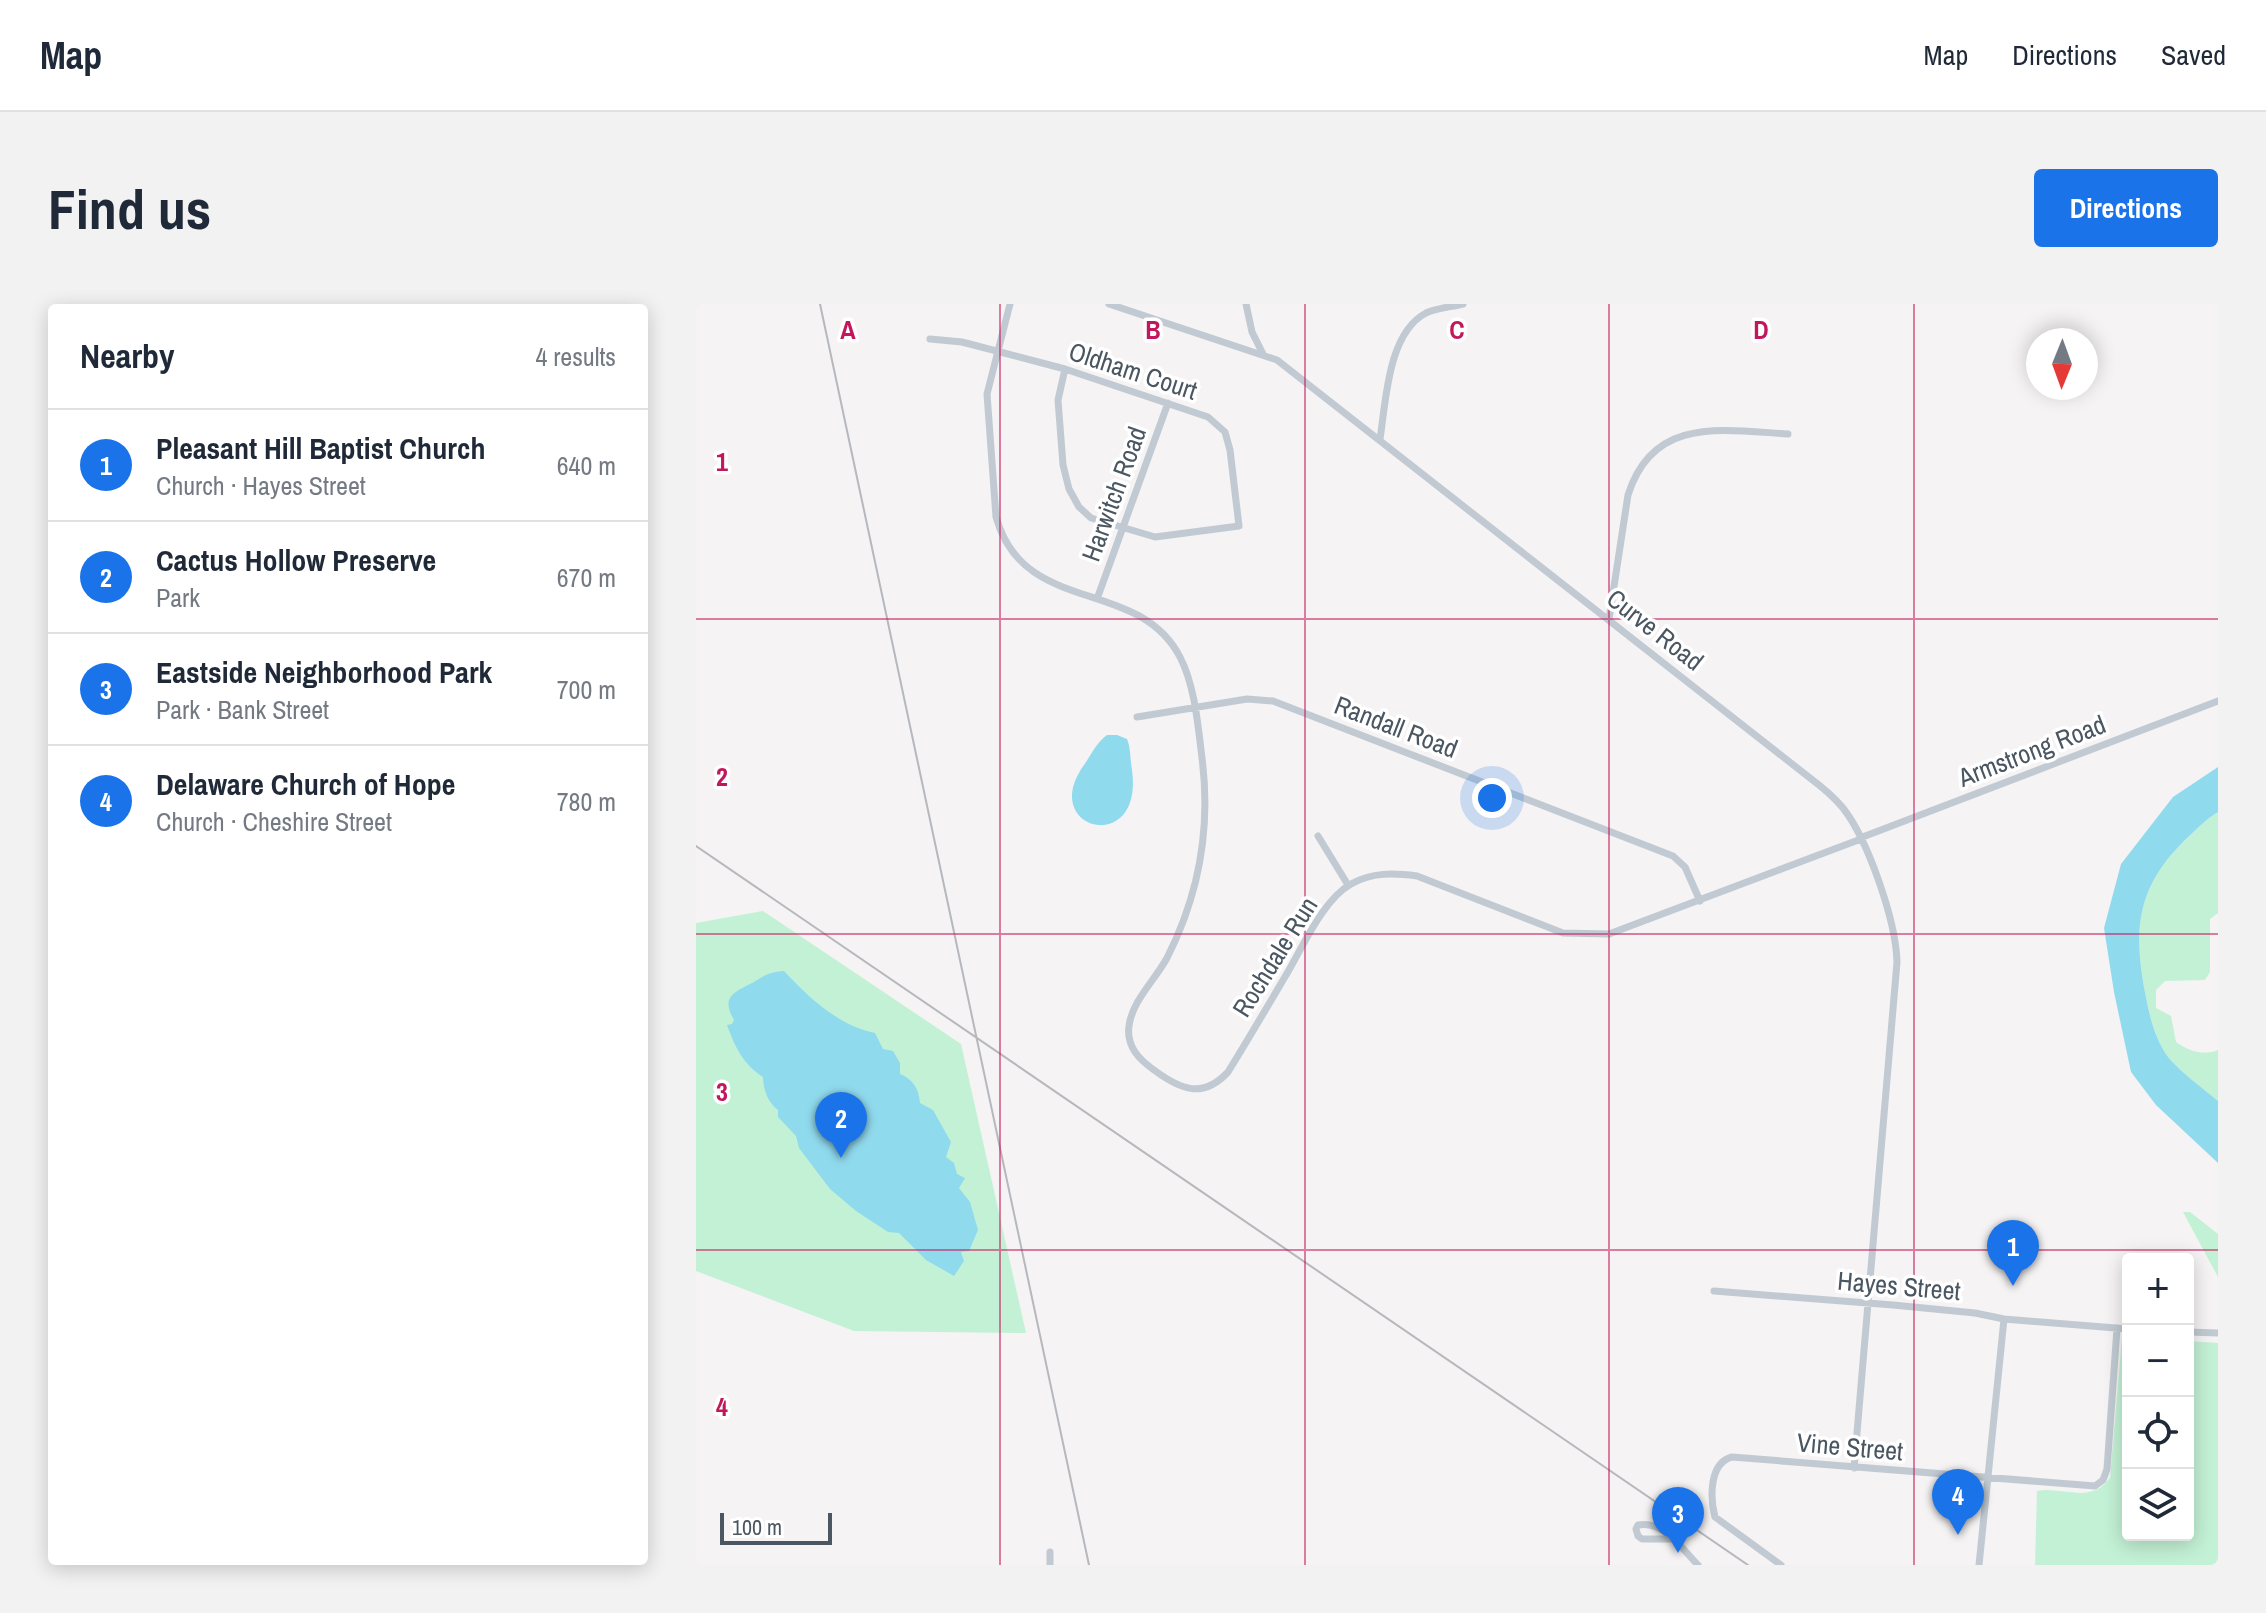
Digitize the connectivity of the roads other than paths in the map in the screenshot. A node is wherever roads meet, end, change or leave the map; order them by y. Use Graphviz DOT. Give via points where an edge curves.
graph roads {
  1 [pos="1010,304"];
  2 [pos="1109,304"];
  3 [pos="1246,304"];
  4 [pos="1463,304"];
  5 [pos="930,339"];
  6 [pos="996,351"];
  7 [pos="1263,354"];
  8 [pos="1065,369"];
  9 [pos="1168,403"];
  10 [pos="1788,434"];
  11 [pos="1380,439"];
  12 [pos="1123,528"];
  13 [pos="1097,599"];
  14 [pos="1609,619"];
  15 [pos="2218,701"];
  16 [pos="1193,707"];
  17 [pos="1137,717"];
  18 [pos="1318,836"];
  19 [pos="1861,839"];
  20 [pos="1348,885"];
  21 [pos="1700,901"];
  22 [pos="1714,1291"];
  23 [pos="1869,1303"];
  24 [pos="2004,1319"];
  25 [pos="2117,1328"];
  26 [pos="2122,1328"];
  27 [pos="2194,1332"];
  28 [pos="2218,1333"];
  29 [pos="1854,1468"];
  30 [pos="1989,1479"];
  31 [pos="1673,1539"];
  32 [pos="1050,1552"];
  33 [pos="1050,1565"];
  34 [pos="1698,1565"];
  35 [pos="1781,1565"];
  36 [pos="1979,1565"];
  1 -- 6 [label="street"];
  2 -- 7 [label="street, Curve Road"];
  3 -- 7 [label="street"];
  4 -- 11 [label="street" via="1428,312 1407,326 1397,346"];
  5 -- 6 [label="street, Oldham Court"];
  6 -- 8 [label="street, Oldham Court"];
  6 -- 13 [label="street" via="987,394 1000,532 1012,554 1037,576"];
  7 -- 11 [label="street, Curve Road"];
  8 -- 9 [label="street, Oldham Court"];
  8 -- 12 [label="street" via="1058,400 1069,489 1091,518"];
  9 -- 12 [label="street, Harwitch Road"];
  9 -- 12 [label="street, Oldham Court" via="1208,417 1225,432 1239,526 1155,537"];
  10 -- 14 [label="street" via="1691,432 1666,442 1646,460 1628,495"];
  11 -- 14 [label="street, Curve Road"];
  12 -- 13 [label="street, Harwitch Road"];
  13 -- 16 [label="street" via="1138,615 1161,631 1188,677"];
  14 -- 19 [label="street, Curve Road" via="1828,793"];
  15 -- 19 [label="street, Armstrong Road"];
  16 -- 17 [label="street, Randall Road"];
  16 -- 20 [label="street, Rochdale Run" via="1206,809 1200,868 1166,960 1132,1013 1128,1028 1138,1058 1188,1089 1220,1081 1324,911"];
  16 -- 21 [label="street, Randall Road" via="1259,699 1313,715 1673,856 1685,867"];
  18 -- 20 [label="street"];
  19 -- 21 [label="street, Rochdale Run"];
  19 -- 23 [label="street, Curve Road" via="1893,924 1896,949"];
  20 -- 21 [label="street, Rochdale Run" via="1377,874 1417,876 1563,933 1588,935 1609,934"];
  22 -- 23 [label="street, Hayes Street"];
  23 -- 24 [label="street, Hayes Street"];
  23 -- 29 [label="street, Curve Road"];
  24 -- 25 [label="street, Hayes Street"];
  24 -- 30 [label="street"];
  25 -- 26 [label="street, Hayes Street"];
  25 -- 30 [label="street, Vine Street" via="2107,1469 2099,1484 2085,1488"];
  27 -- 28 [label="street"];
  29 -- 30 [label="street, Vine Street"];
  29 -- 35 [label="street, Vine Street" via="1732,1457 1719,1464 1713,1487 1718,1520"];
  30 -- 36 [label="street"];
  31 -- 31 [label="street" via="1654,1525 1636,1529 1642,1539"];
  31 -- 34 [label="street"];
  32 -- 33 [label="street"];
}
